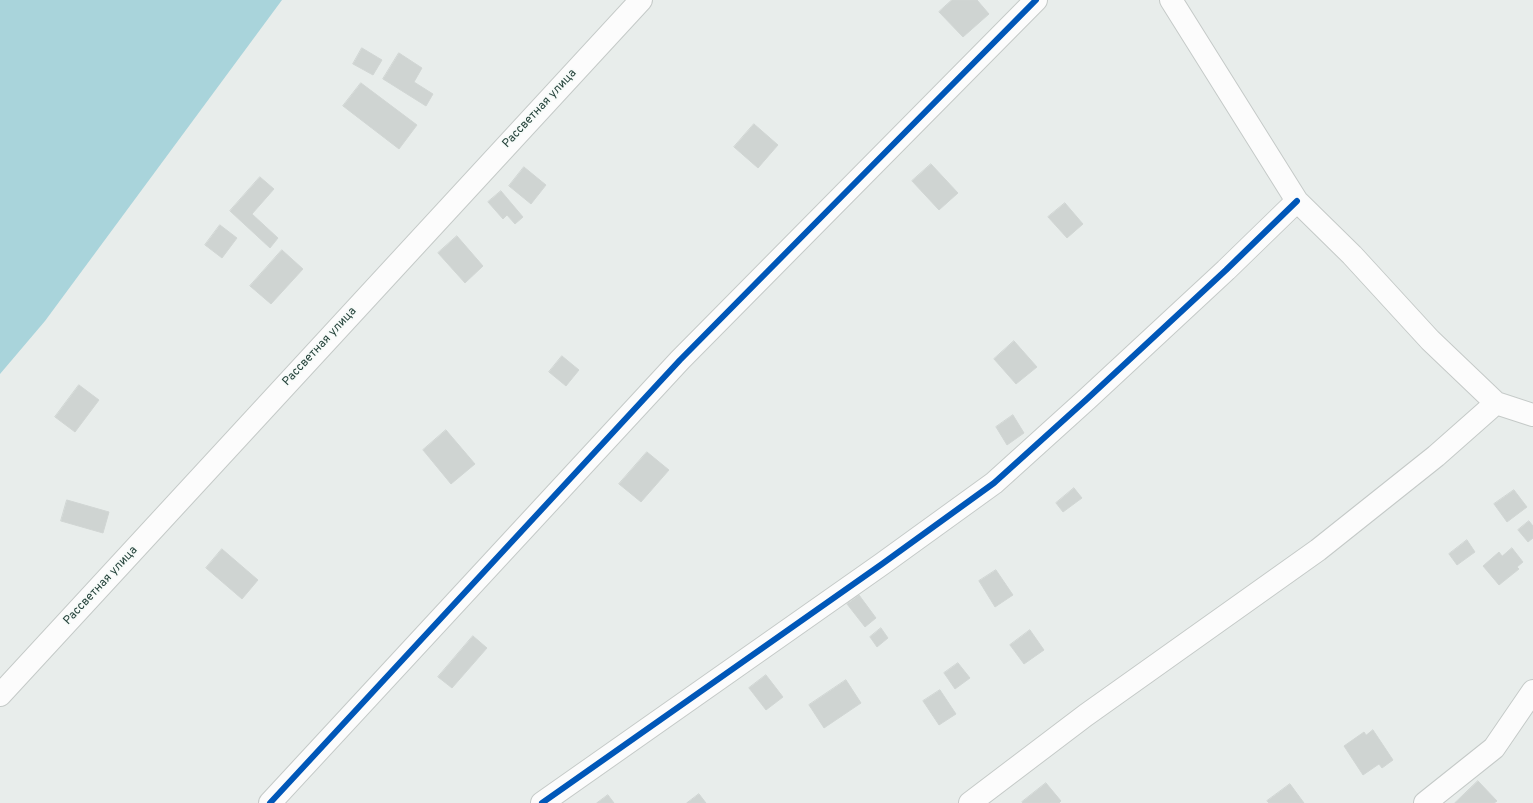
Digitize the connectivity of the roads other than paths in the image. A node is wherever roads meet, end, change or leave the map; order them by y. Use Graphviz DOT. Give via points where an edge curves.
graph roads {
  1 [pos="641,0"];
  2 [pos="1036,0"];
  3 [pos="1171,0"];
  4 [pos="1297,201"];
  5 [pos="1496,403"];
  6 [pos="1533,415"];
  7 [pos="1533,691"];
  8 [pos="0,695"];
  9 [pos="270,803"];
  10 [pos="542,803"];
  11 [pos="970,803"];
  12 [pos="1425,803"];
  1 -- 8 [label="street, Рассветная улица"];
  2 -- 9 [label="street" via="680,360"];
  3 -- 4 [label="street"];
  4 -- 5 [label="street" via="1352,255 1430,340"];
  4 -- 10 [label="street" via="1088,399 994,483"];
  5 -- 6 [label="street"];
  5 -- 11 [label="street" via="1436,456 1318,550 1086,715"];
  7 -- 12 [label="street" via="1494,748"];
}
